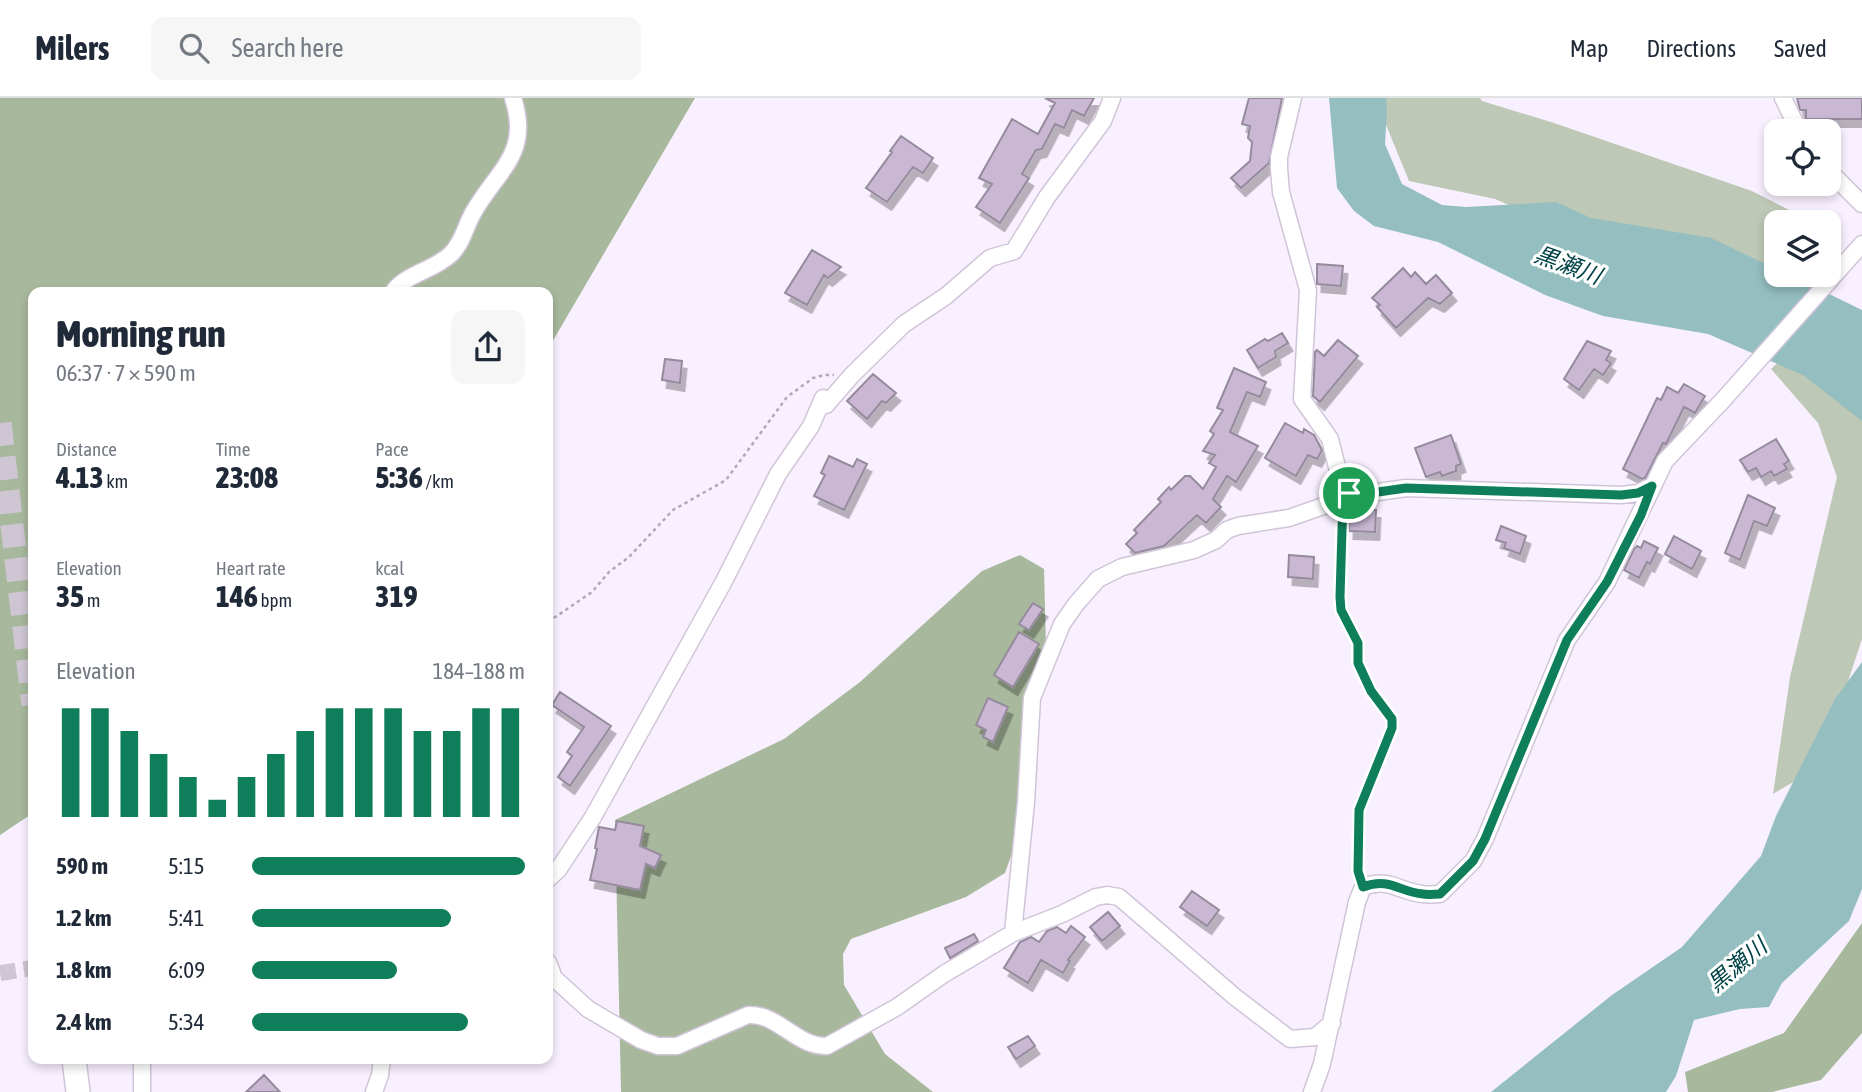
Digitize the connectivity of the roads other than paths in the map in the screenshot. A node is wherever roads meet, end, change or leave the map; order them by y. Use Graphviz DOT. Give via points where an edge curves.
graph roads {
  1 [pos="513,98"];
  2 [pos="1112,98"];
  3 [pos="1293,98"];
  4 [pos="1783,98"];
  5 [pos="1793,119"];
  6 [pos="1841,183"];
  7 [pos="1862,204"];
  8 [pos="1862,244"];
  9 [pos="398,287"];
  10 [pos="1652,486"];
  11 [pos="1346,495"];
  12 [pos="553,874"];
  13 [pos="1013,933"];
  14 [pos="553,975"];
  15 [pos="1332,1023"];
  16 [pos="75,1064"];
  17 [pos="142,1064"];
  18 [pos="381,1064"];
  19 [pos="78,1092"];
  20 [pos="142,1092"];
  21 [pos="374,1092"];
  22 [pos="1312,1092"];
  1 -- 9 [label="street" via="519,117 517,144 473,214 460,244 448,257"];
  2 -- 12 [label="street" via="1103,121 1014,251 990,258 905,324 826,405 823,398 593,817"];
  3 -- 11 [label="street" via="1279,169 1308,290 1302,399 1330,439"];
  4 -- 5 [label="street"];
  6 -- 7 [label="street"];
  8 -- 10 [label="street" via="1665,461"];
  10 -- 11 [label="street" via="1621,495 1406,488"];
  10 -- 15 [label="street" via="1607,582 1567,640 1473,861 1440,894 1422,894 1391,883 1363,887"];
  11 -- 13 [label="street" via="1289,518 1238,526 1194,550 1133,562 1098,579 1076,604 1062,624 1032,698"];
  13 -- 14 [label="street" via="827,1046 803,1042 759,1014 677,1046 658,1046 588,1009"];
  13 -- 15 [label="street" via="1096,897 1119,898 1290,1039 1315,1038"];
  15 -- 22 [label="street"];
  16 -- 19 [label="highway"];
  17 -- 20 [label="street"];
  18 -- 21 [label="street"];
}
